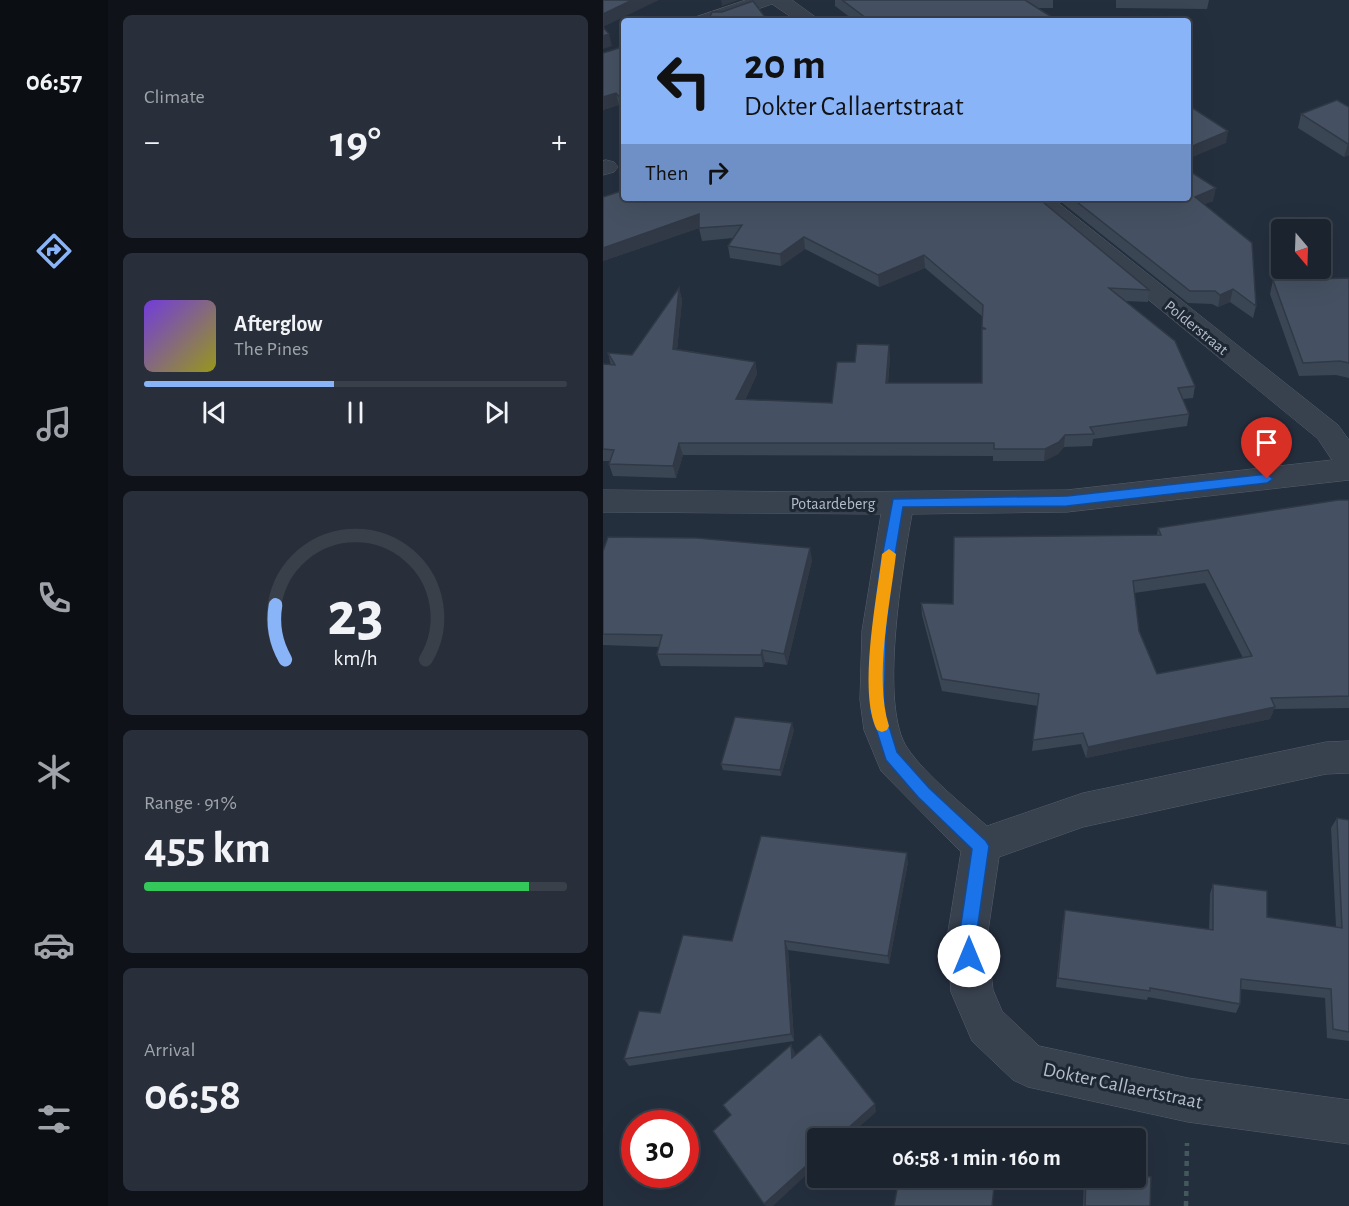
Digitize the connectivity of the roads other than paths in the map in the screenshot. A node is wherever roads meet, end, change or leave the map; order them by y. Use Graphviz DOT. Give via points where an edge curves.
graph roads {
  1 [pos="765,0"];
  2 [pos="779,0"];
  3 [pos="712,18"];
  4 [pos="806,18"];
  5 [pos="1041,201"];
  6 [pos="1349,463"];
  7 [pos="1349,469"];
  8 [pos="603,501"];
  9 [pos="898,503"];
  10 [pos="1349,757"];
  11 [pos="981,846"];
  12 [pos="1349,1122"];
  1 -- 3 [label="street"];
  2 -- 4 [label="street"];
  5 -- 6 [label="street, Polderstraat" via="1328,432"];
  7 -- 9 [label="street, Potaardeberg" via="1067,501"];
  8 -- 9 [label="street, Potaardeberg"];
  9 -- 11 [label="street" via="879,636 877,710 891,756 923,793"];
  10 -- 11 [label="street" via="1326,758 1083,810"];
  11 -- 12 [label="street, Dokter Callaertstraat" via="967,938 972,992 987,1026 1028,1065 1188,1100"];
}
